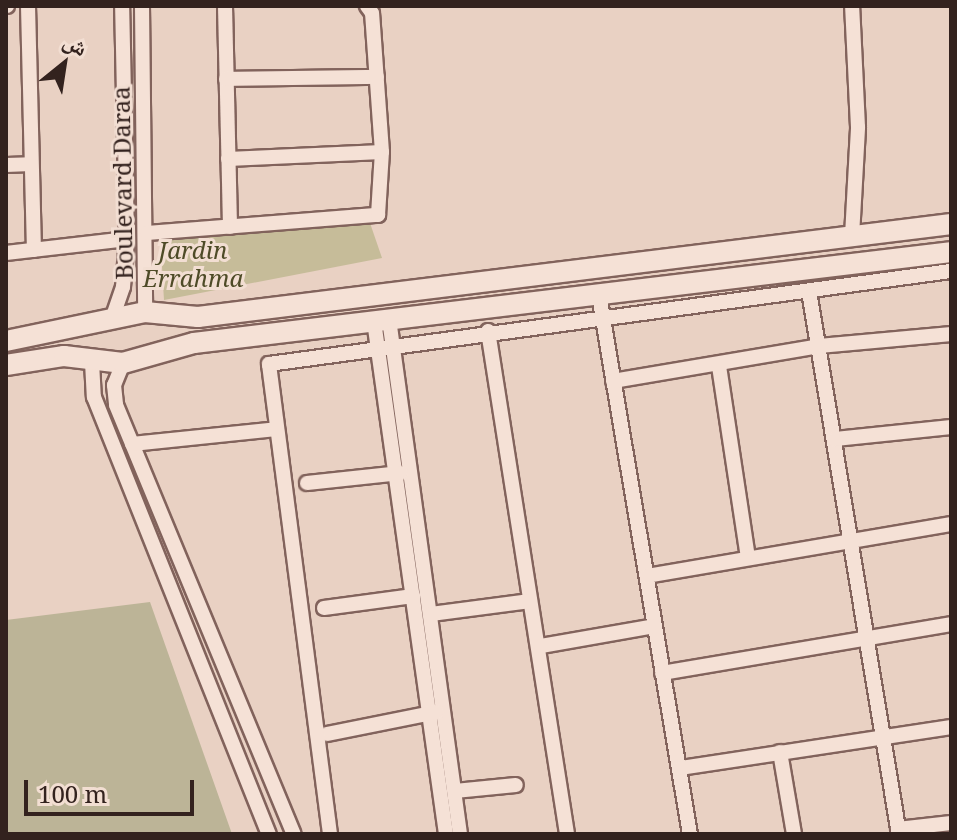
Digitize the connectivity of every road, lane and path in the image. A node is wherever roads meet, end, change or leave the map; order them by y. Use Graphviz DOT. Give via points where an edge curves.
graph roads {
  1 [pos="28,6"];
  2 [pos="122,6"];
  3 [pos="142,6"];
  4 [pos="225,6"];
  5 [pos="367,6"];
  6 [pos="852,6"];
  7 [pos="377,77"];
  8 [pos="226,79"];
  9 [pos="382,152"];
  10 [pos="228,159"];
  11 [pos="31,164"];
  12 [pos="6,165"];
  13 [pos="951,224"];
  14 [pos="230,227"];
  15 [pos="147,233"];
  16 [pos="852,236"];
  17 [pos="127,239"];
  18 [pos="34,250"];
  19 [pos="951,252"];
  20 [pos="6,253"];
  21 [pos="951,271"];
  22 [pos="809,291"];
  23 [pos="599,295"];
  24 [pos="150,314"];
  25 [pos="113,316"];
  26 [pos="603,317"];
  27 [pos="382,320"];
  28 [pos="74,328"];
  29 [pos="488,331"];
  30 [pos="951,334"];
  31 [pos="6,341"];
  32 [pos="384,345"];
  33 [pos="819,346"];
  34 [pos="156,352"];
  35 [pos="83,359"];
  36 [pos="123,363"];
  37 [pos="6,365"];
  38 [pos="719,366"];
  39 [pos="613,381"];
  40 [pos="951,427"];
  41 [pos="276,429"];
  42 [pos="835,439"];
  43 [pos="132,444"];
  44 [pos="402,472"];
  45 [pos="307,483"];
  46 [pos="951,524"];
  47 [pos="850,540"];
  48 [pos="748,558"];
  49 [pos="647,576"];
  50 [pos="413,596"];
  51 [pos="530,601"];
  52 [pos="324,608"];
  53 [pos="431,614"];
  54 [pos="951,624"];
  55 [pos="654,626"];
  56 [pos="865,638"];
  57 [pos="541,646"];
  58 [pos="662,673"];
  59 [pos="445,711"];
  60 [pos="428,714"];
  61 [pos="951,727"];
  62 [pos="327,734"];
  63 [pos="886,736"];
  64 [pos="780,752"];
  65 [pos="680,768"];
  66 [pos="516,785"];
  67 [pos="455,791"];
  68 [pos="951,823"];
  69 [pos="898,832"];
  70 [pos="269,834"];
  71 [pos="294,834"];
  72 [pos="330,834"];
  73 [pos="446,834"];
  74 [pos="460,834"];
  75 [pos="567,834"];
  76 [pos="690,834"];
  77 [pos="794,834"];
  1 -- 11 [label="street"];
  2 -- 17 [label="street, Boulevard Daraa"];
  3 -- 15 [label="street, Boulevard Daraa"];
  4 -- 8 [label="street"];
  5 -- 7 [label="street"];
  6 -- 16 [label="street" via="858,127"];
  7 -- 8 [label="street"];
  7 -- 9 [label="street"];
  8 -- 10 [label="street"];
  9 -- 10 [label="street"];
  9 -- 14 [label="street" via="379,209 373,219"];
  10 -- 14 [label="street"];
  11 -- 12 [label="street"];
  11 -- 18 [label="street"];
  13 -- 16 [label="main road"];
  14 -- 15 [label="street"];
  15 -- 24 [label="street, Boulevard Daraa"];
  16 -- 24 [label="main road" via="335,302 198,317"];
  17 -- 18 [label="street"];
  17 -- 25 [label="street, Boulevard Daraa" via="123,287"];
  18 -- 20 [label="street"];
  19 -- 23 [label="main road"];
  21 -- 22 [label="street"];
  22 -- 26 [label="street"];
  22 -- 33 [label="street"];
  23 -- 26 [label="street"];
  23 -- 27 [label="main road"];
  24 -- 25 [label="main road"];
  24 -- 34 [label="main road" via="163,331"];
  25 -- 28 [label="main road"];
  26 -- 29 [label="street"];
  26 -- 39 [label="street"];
  27 -- 32 [label="street"];
  27 -- 34 [label="main road"];
  28 -- 31 [label="main road"];
  28 -- 35 [label="main road" via="65,342"];
  29 -- 32 [label="street"];
  29 -- 51 [label="street"];
  30 -- 33 [label="street"];
  32 -- 41 [label="street" via="269,364"];
  32 -- 44 [label="street"];
  33 -- 38 [label="street"];
  33 -- 42 [label="street"];
  34 -- 36 [label="main road"];
  35 -- 36 [label="main road"];
  35 -- 37 [label="main road"];
  35 -- 70 [label="street"];
  36 -- 43 [label="street" via="114,391"];
  38 -- 39 [label="street"];
  38 -- 48 [label="street"];
  39 -- 49 [label="street"];
  40 -- 42 [label="street"];
  41 -- 43 [label="street"];
  41 -- 72 [label="street"];
  42 -- 47 [label="street"];
  43 -- 71 [label="street"];
  44 -- 45 [label="street"];
  44 -- 50 [label="street"];
  44 -- 53 [label="street"];
  46 -- 47 [label="street"];
  47 -- 48 [label="street"];
  47 -- 56 [label="street"];
  48 -- 49 [label="street"];
  49 -- 55 [label="street"];
  50 -- 52 [label="street"];
  50 -- 60 [label="street"];
  51 -- 53 [label="street"];
  51 -- 57 [label="street"];
  53 -- 59 [label="street"];
  54 -- 56 [label="street"];
  55 -- 57 [label="street"];
  55 -- 58 [label="street"];
  56 -- 58 [label="street"];
  56 -- 63 [label="street"];
  57 -- 75 [label="street"];
  58 -- 65 [label="street"];
  59 -- 60 [label="street"];
  59 -- 67 [label="street"];
  60 -- 62 [label="street"];
  60 -- 73 [label="street"];
  61 -- 63 [label="street"];
  63 -- 64 [label="street"];
  63 -- 69 [label="street"];
  64 -- 65 [label="street"];
  64 -- 77 [label="street"];
  65 -- 76 [label="street"];
  66 -- 67 [label="street"];
  67 -- 74 [label="street"];
  68 -- 69 [label="street"];
}
